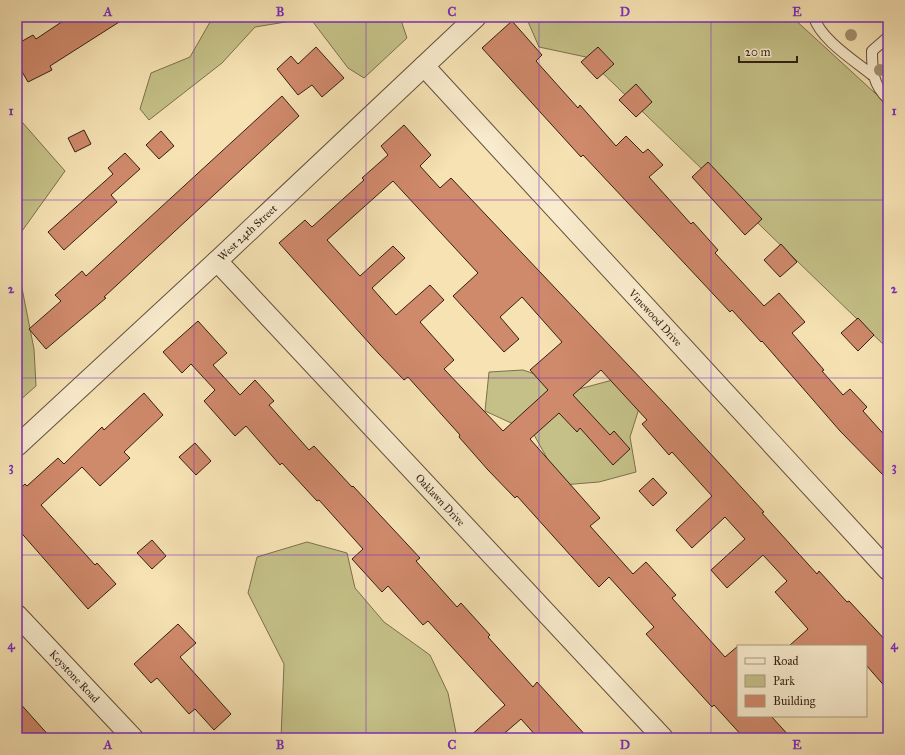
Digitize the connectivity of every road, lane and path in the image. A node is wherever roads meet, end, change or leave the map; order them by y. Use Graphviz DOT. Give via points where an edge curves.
graph roads {
  1 [pos="476,17"];
  2 [pos="814,17"];
  3 [pos="888,37"];
  4 [pos="424,66"];
  5 [pos="872,75"];
  6 [pos="888,99"];
  7 [pos="217,261"];
  8 [pos="17,446"];
  9 [pos="888,570"];
  10 [pos="17,615"];
  11 [pos="133,738"];
  12 [pos="663,738"];
  1 -- 4 [label="street, West 24th Street"];
  2 -- 5 [label="lane" via="822,31 843,53"];
  3 -- 5 [label="lane" via="872,51"];
  4 -- 7 [label="street, West 24th Street"];
  4 -- 9 [label="street, Vinewood Drive"];
  5 -- 6 [label="lane"];
  7 -- 8 [label="street, West 24th Street"];
  7 -- 12 [label="street, Oaklawn Drive"];
  10 -- 11 [label="street, Keystone Road"];
}
